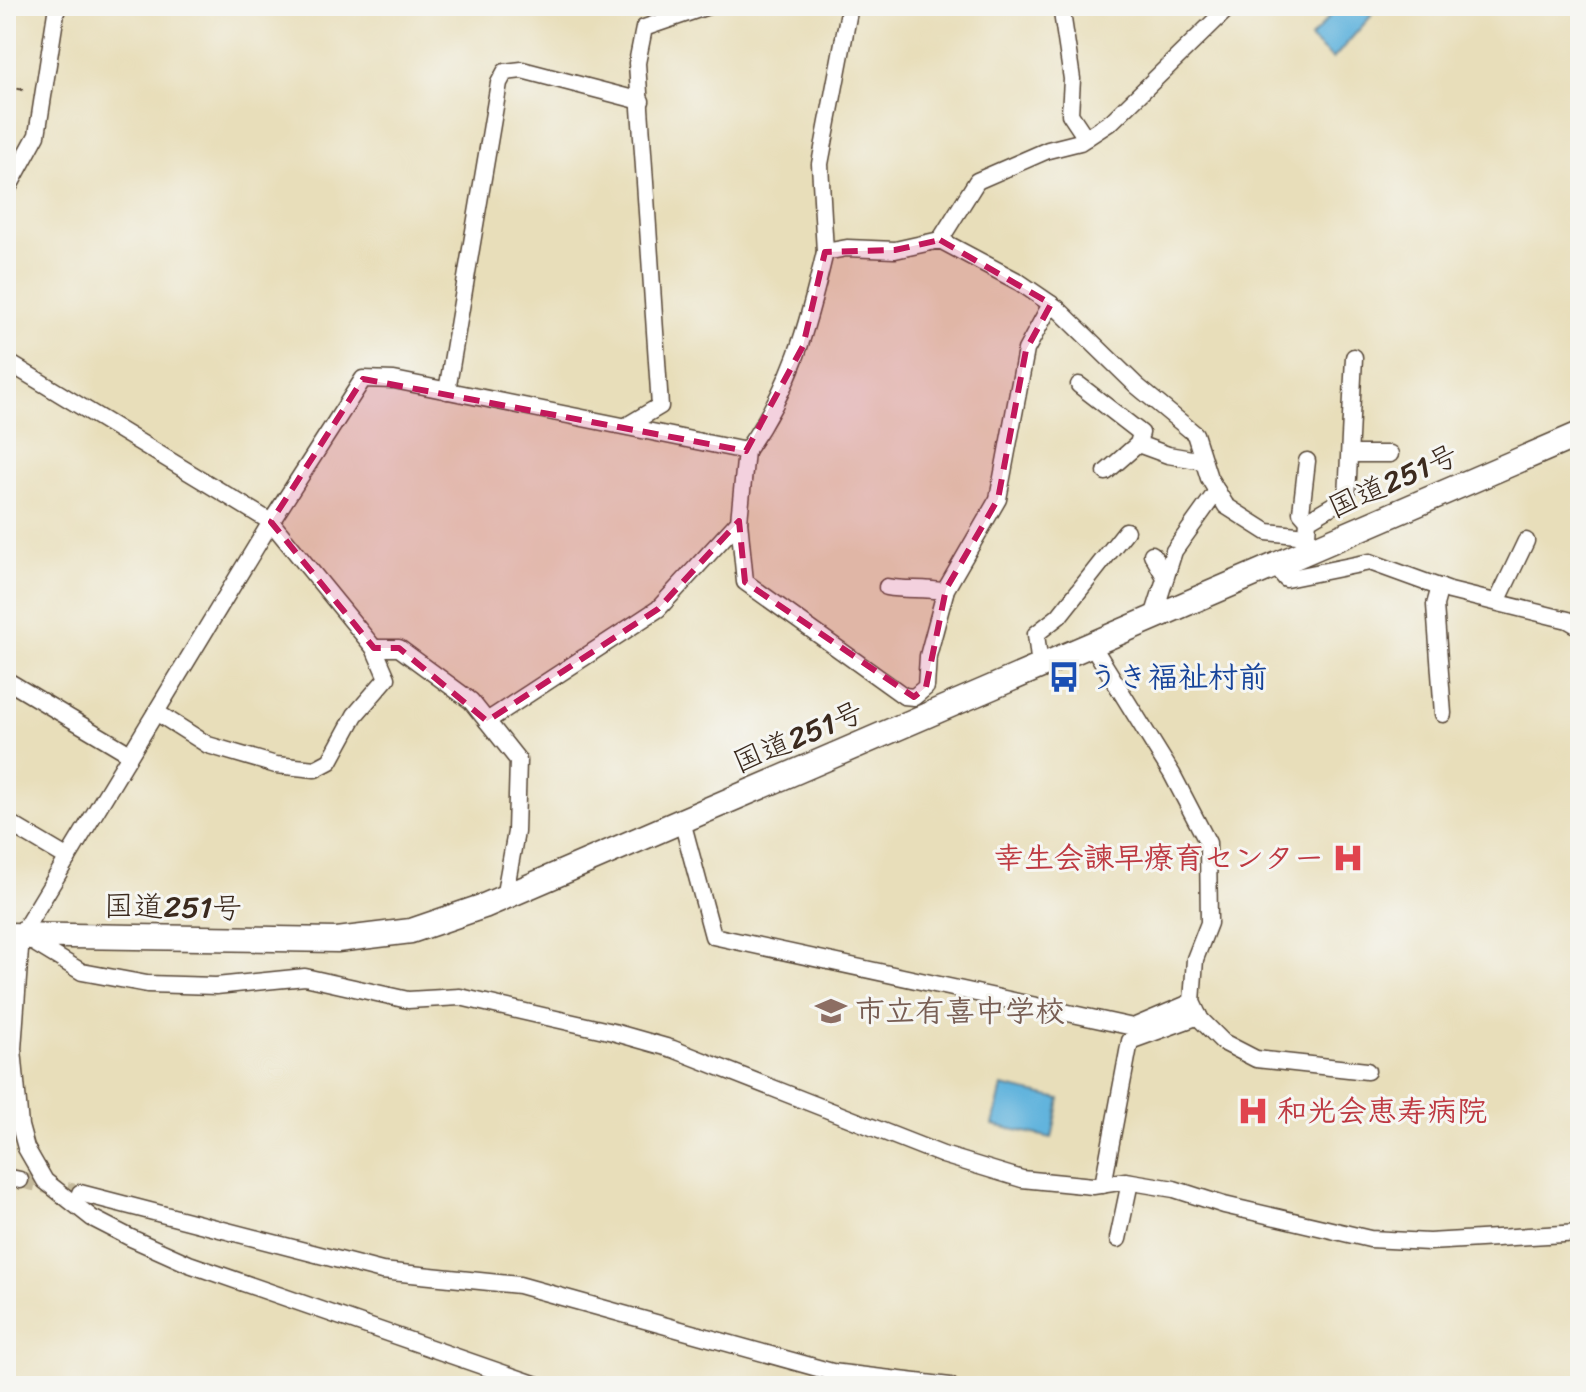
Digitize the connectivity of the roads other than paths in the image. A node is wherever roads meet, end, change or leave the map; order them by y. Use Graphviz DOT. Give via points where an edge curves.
graph roads {
  1 [pos="57,6"];
  2 [pos="708,6"];
  3 [pos="850,6"];
  4 [pos="1061,6"];
  5 [pos="1230,6"];
  6 [pos="641,101"];
  7 [pos="1086,138"];
  8 [pos="6,192"];
  9 [pos="940,240"];
  10 [pos="825,252"];
  11 [pos="1051,304"];
  12 [pos="1354,357"];
  13 [pos="6,361"];
  14 [pos="1079,385"];
  15 [pos="447,391"];
  16 [pos="628,425"];
  17 [pos="1580,434"];
  18 [pos="1138,444"];
  19 [pos="746,451"];
  20 [pos="1351,454"];
  21 [pos="1390,454"];
  22 [pos="1203,461"];
  23 [pos="1307,461"];
  24 [pos="1106,472"];
  25 [pos="1217,491"];
  26 [pos="739,521"];
  27 [pos="271,522"];
  28 [pos="1126,531"];
  29 [pos="1309,536"];
  30 [pos="1526,541"];
  31 [pos="1152,554"];
  32 [pos="1276,567"];
  33 [pos="1165,577"];
  34 [pos="887,587"];
  35 [pos="1440,587"];
  36 [pos="945,592"];
  37 [pos="1497,602"];
  38 [pos="1152,620"];
  39 [pos="1580,627"];
  40 [pos="1092,645"];
  41 [pos="374,648"];
  42 [pos="1040,667"];
  43 [pos="6,680"];
  44 [pos="156,712"];
  45 [pos="1443,714"];
  46 [pos="487,721"];
  47 [pos="130,754"];
  48 [pos="682,821"];
  49 [pos="6,826"];
  50 [pos="68,858"];
  51 [pos="504,898"];
  52 [pos="14,935"];
  53 [pos="1196,1009"];
  54 [pos="11,1017"];
  55 [pos="1367,1071"];
  56 [pos="1130,1182"];
  57 [pos="1103,1185"];
  58 [pos="80,1193"];
  59 [pos="1580,1233"];
  60 [pos="1118,1239"];
  61 [pos="540,1386"];
  62 [pos="950,1386"];
  1 -- 8 [label="street" via="37,135"];
  2 -- 6 [label="street" via="644,28 637,63"];
  3 -- 10 [label="street" via="820,164"];
  4 -- 7 [label="street" via="1072,79 1070,114"];
  5 -- 7 [label="street" via="1112,121"];
  6 -- 15 [label="street" via="522,70 505,72"];
  6 -- 16 [label="street" via="660,406"];
  7 -- 9 [label="street" via="977,181"];
  9 -- 10 [label="street" via="895,250"];
  9 -- 11 [label="street"];
  10 -- 19 [label="street" via="803,346"];
  11 -- 22 [label="street" via="1195,434"];
  11 -- 36 [label="street" via="1026,350 998,499"];
  12 -- 20 [label="street"];
  13 -- 27 [label="street"];
  14 -- 18 [label="street" via="1141,433"];
  15 -- 16 [label="street"];
  15 -- 27 [label="street" via="363,379"];
  16 -- 19 [label="street"];
  17 -- 29 [label="highway, 国道251号"];
  18 -- 22 [label="street"];
  18 -- 24 [label="street"];
  19 -- 26 [label="street"];
  20 -- 21 [label="street"];
  20 -- 29 [label="street" via="1347,497"];
  22 -- 25 [label="street"];
  23 -- 29 [label="street" via="1301,512"];
  25 -- 29 [label="street" via="1226,506 1267,532"];
  25 -- 33 [label="street" via="1174,551"];
  26 -- 36 [label="street" via="745,582 904,696 914,697 926,687 928,656"];
  26 -- 46 [label="street" via="658,609"];
  27 -- 41 [label="street"];
  27 -- 44 [label="street"];
  28 -- 42 [label="street" via="1059,616 1036,634"];
  29 -- 32 [label="highway, 国道251号"];
  30 -- 37 [label="street"];
  31 -- 33 [label="street"];
  32 -- 35 [label="street" via="1286,579 1370,562"];
  32 -- 38 [label="highway, 国道251号"];
  33 -- 38 [label="street"];
  34 -- 36 [label="street" via="924,586"];
  35 -- 37 [label="street"];
  35 -- 45 [label="street" via="1435,605"];
  37 -- 39 [label="street"];
  38 -- 40 [label="highway, 国道251号"];
  40 -- 42 [label="highway, 国道251号"];
  40 -- 53 [label="street" via="1208,843 1209,923 1195,959"];
  41 -- 44 [label="street" via="387,678 355,715 330,761 315,769 276,765 208,745"];
  41 -- 46 [label="street" via="399,648 471,701"];
  42 -- 48 [label="highway, 国道251号"];
  43 -- 47 [label="street"];
  44 -- 47 [label="street"];
  46 -- 51 [label="street" via="518,760 516,832"];
  47 -- 50 [label="street"];
  48 -- 51 [label="highway, 国道251号"];
  48 -- 53 [label="street" via="713,936 1133,1027"];
  49 -- 50 [label="street"];
  50 -- 52 [label="street"];
  51 -- 52 [label="highway, 国道251号" via="411,931 337,940"];
  52 -- 54 [label="street"];
  52 -- 57 [label="street" via="82,972 147,984 216,986 305,977 408,1000 460,997 613,1032 741,1074 943,1155 1022,1179"];
  53 -- 55 [label="street" via="1223,1042 1256,1059"];
  53 -- 57 [label="street" via="1130,1041"];
  54 -- 61 [label="street" via="15,1090 26,1148 45,1181 68,1202 189,1264"];
  56 -- 57 [label="street"];
  56 -- 59 [label="street" via="1370,1239 1429,1242"];
  56 -- 60 [label="street"];
  58 -- 62 [label="street" via="382,1271 519,1285 832,1372"];
}
